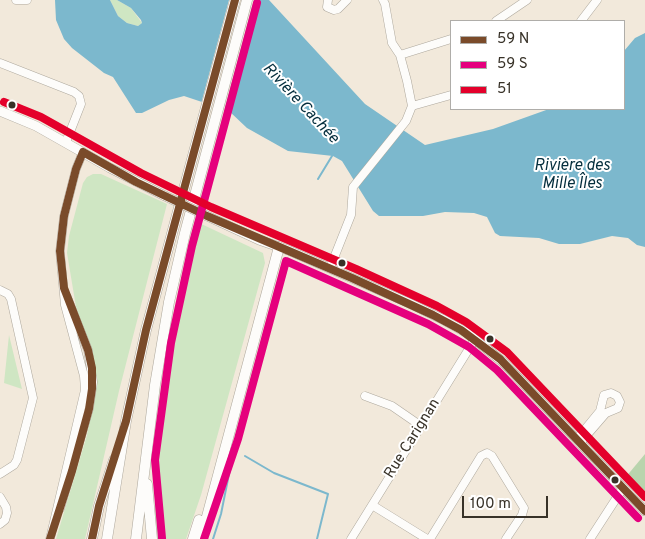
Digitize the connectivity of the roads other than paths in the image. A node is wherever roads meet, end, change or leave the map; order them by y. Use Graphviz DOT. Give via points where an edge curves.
graph roads {
  1 [pos="16,0"];
  2 [pos="27,0"];
  3 [pos="235,0"];
  4 [pos="247,0"];
  5 [pos="328,0"];
  6 [pos="345,0"];
  7 [pos="383,0"];
  8 [pos="527,0"];
  9 [pos="597,0"];
  10 [pos="497,20"];
  11 [pos="582,20"];
  12 [pos="450,39"];
  13 [pos="400,55"];
  14 [pos="0,63"];
  15 [pos="450,95"];
  16 [pos="412,106"];
  17 [pos="0,111"];
  18 [pos="66,142"];
  19 [pos="83,152"];
  20 [pos="279,246"];
  21 [pos="330,268"];
  22 [pos="0,290"];
  23 [pos="475,339"];
  24 [pos="365,396"];
  25 [pos="126,421"];
  26 [pos="420,426"];
  27 [pos="228,436"];
  28 [pos="578,441"];
  29 [pos="146,460"];
  30 [pos="0,474"];
  31 [pos="623,488"];
  32 [pos="0,498"];
  33 [pos="372,505"];
  34 [pos="645,511"];
  35 [pos="0,524"];
  36 [pos="50,539"];
  37 [pos="92,539"];
  38 [pos="107,539"];
  39 [pos="136,539"];
  40 [pos="152,539"];
  41 [pos="193,539"];
  42 [pos="200,539"];
  43 [pos="351,539"];
  44 [pos="428,539"];
  45 [pos="506,539"];
  46 [pos="590,539"];
  1 -- 2 [label="street"];
  3 -- 25 [label="highway" via="146,330"];
  4 -- 29 [label="highway" via="169,302"];
  5 -- 6 [label="street" via="328,6 334,10"];
  7 -- 13 [label="street" via="392,43"];
  8 -- 10 [label="street"];
  9 -- 11 [label="street"];
  12 -- 13 [label="street"];
  13 -- 16 [label="street"];
  14 -- 18 [label="street" via="79,96 81,104"];
  15 -- 16 [label="street"];
  16 -- 21 [label="street" via="406,121 356,182 352,191 351,215"];
  17 -- 18 [label="main road"];
  18 -- 19 [label="main road"];
  19 -- 20 [label="main road, bridge" via="206,216"];
  19 -- 36 [label="street" via="61,228 60,255 64,304 85,390"];
  20 -- 21 [label="main road"];
  20 -- 27 [label="highway"];
  21 -- 23 [label="main road" via="442,319"];
  22 -- 30 [label="street" via="10,299 33,400 17,460"];
  23 -- 26 [label="street, Rue Carignan"];
  23 -- 28 [label="main road" via="503,362"];
  24 -- 26 [label="street" via="392,406"];
  25 -- 37 [label="highway"];
  25 -- 38 [label="highway"];
  26 -- 33 [label="street, Rue Carignan"];
  27 -- 41 [label="highway"];
  27 -- 42 [label="highway"];
  28 -- 28 [label="street" via="605,414 618,408 617,396 611,393 604,395 600,411"];
  28 -- 31 [label="main road"];
  29 -- 39 [label="highway"];
  29 -- 40 [label="highway"];
  31 -- 34 [label="main road"];
  31 -- 46 [label="street"];
  32 -- 35 [label="street" via="7,513"];
  33 -- 43 [label="street, Rue Carignan"];
  33 -- 44 [label="street"];
  44 -- 45 [label="street" via="481,456 487,453 524,508"];
}
